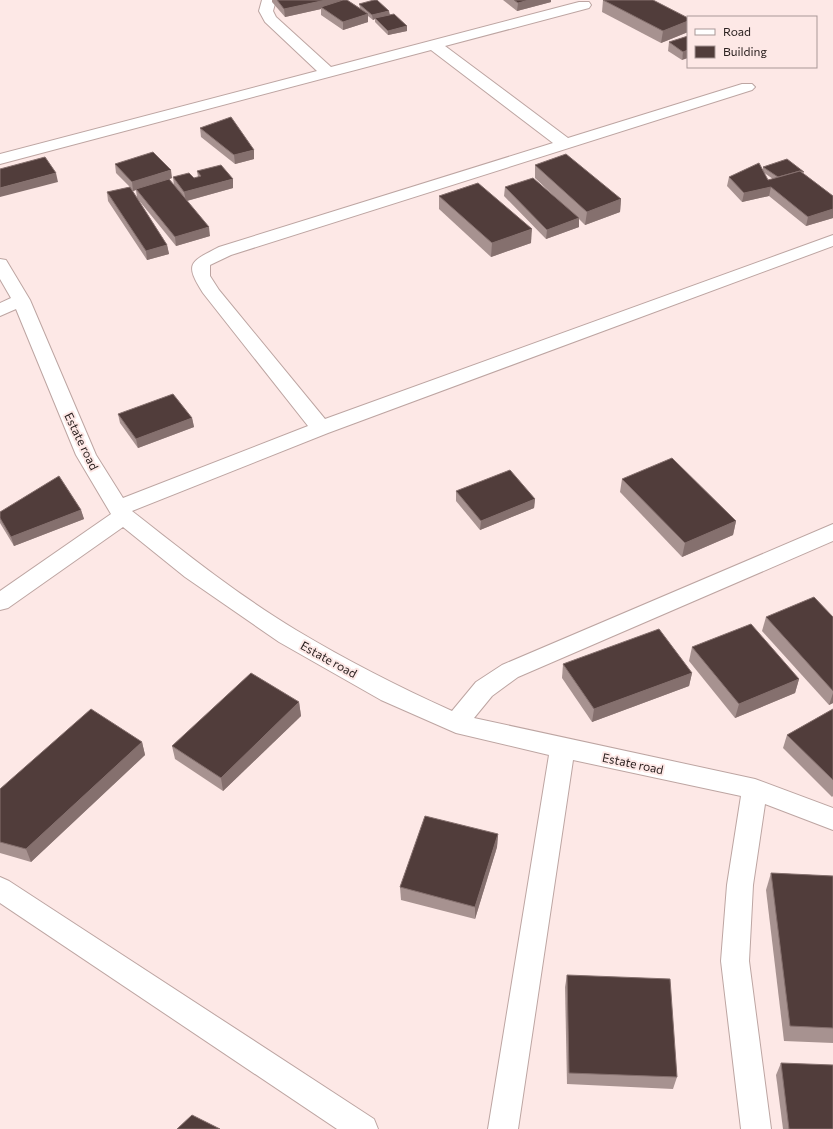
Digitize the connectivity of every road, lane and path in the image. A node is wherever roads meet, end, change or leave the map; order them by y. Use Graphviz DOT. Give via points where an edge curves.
graph roads {
  1 [pos="269,0"];
  2 [pos="584,5"];
  3 [pos="434,45"];
  4 [pos="328,73"];
  5 [pos="747,87"];
  6 [pos="565,144"];
  7 [pos="0,159"];
  8 [pos="833,240"];
  9 [pos="0,264"];
  10 [pos="21,300"];
  11 [pos="0,310"];
  12 [pos="321,428"];
  13 [pos="121,512"];
  14 [pos="833,532"];
  15 [pos="0,602"];
  16 [pos="456,723"];
  17 [pos="562,748"];
  18 [pos="755,789"];
  19 [pos="833,819"];
  20 [pos="0,890"];
  21 [pos="364,1129"];
  22 [pos="503,1129"];
  23 [pos="756,1129"];
  1 -- 4 [label="street" via="266,11 270,19"];
  2 -- 3 [label="street"];
  3 -- 4 [label="street"];
  3 -- 6 [label="street"];
  4 -- 7 [label="street"];
  5 -- 6 [label="street"];
  6 -- 12 [label="street" via="225,251 201,263 201,276 212,293"];
  8 -- 12 [label="street"];
  9 -- 10 [label="street, Estate road"];
  10 -- 11 [label="street"];
  10 -- 13 [label="street, Estate road" via="86,455"];
  12 -- 13 [label="street"];
  13 -- 15 [label="street"];
  13 -- 16 [label="street, Estate road" via="193,571 287,636 390,693"];
  14 -- 16 [label="street" via="510,671 484,689"];
  16 -- 17 [label="street, Estate road"];
  17 -- 18 [label="street, Estate road"];
  17 -- 22 [label="street"];
  18 -- 19 [label="street, Estate road"];
  18 -- 23 [label="street" via="740,885 735,961"];
  20 -- 21 [label="street"];
}
